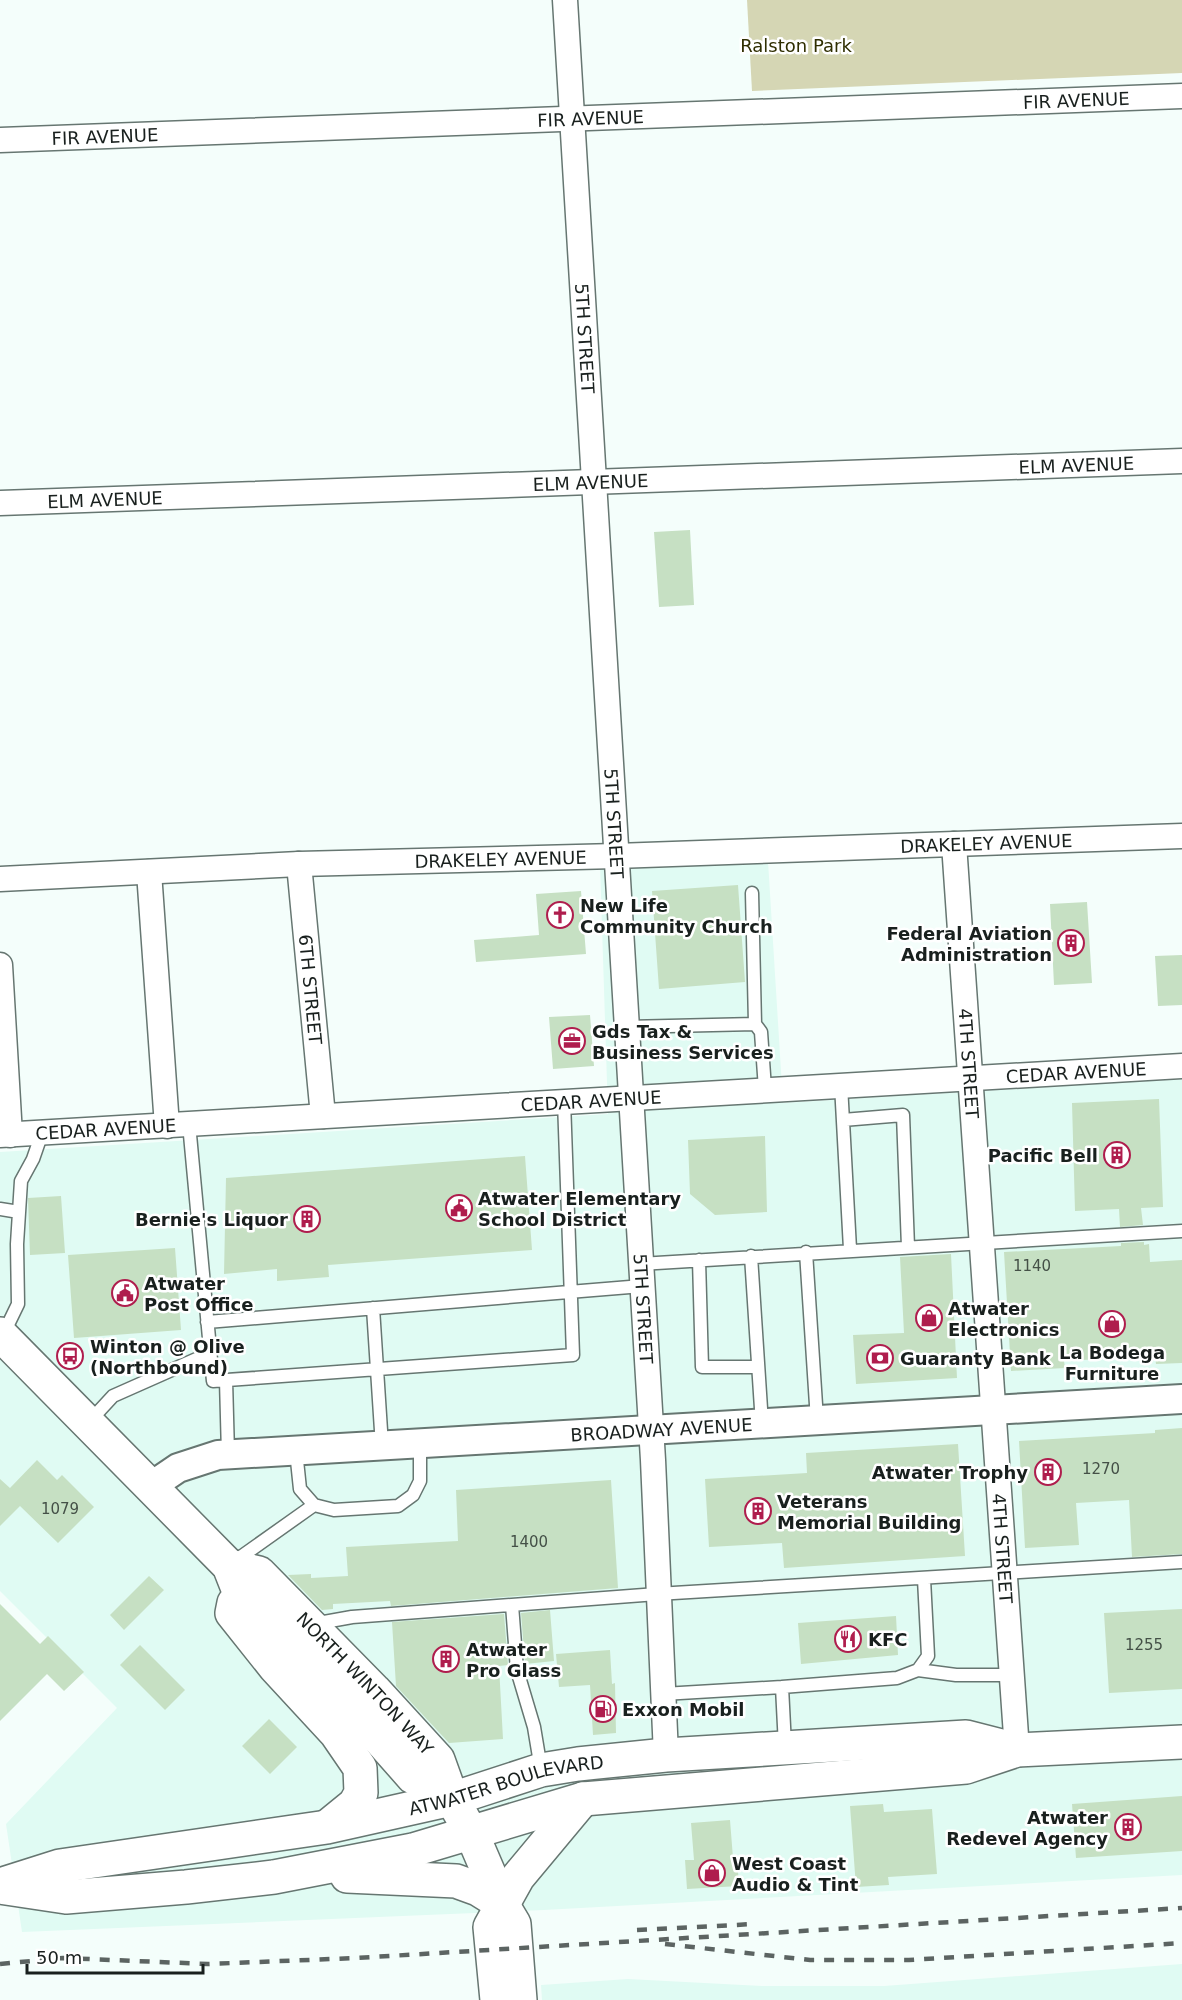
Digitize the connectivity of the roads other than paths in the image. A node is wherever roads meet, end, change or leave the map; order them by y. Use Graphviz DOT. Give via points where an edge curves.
graph roads {
  1 [pos="565,0"];
  2 [pos="1182,96"];
  3 [pos="572,118"];
  4 [pos="0,140"];
  5 [pos="1182,461"];
  6 [pos="593,482"];
  7 [pos="0,504"];
  8 [pos="1182,836"];
  9 [pos="954,844"];
  10 [pos="616,856"];
  11 [pos="299,864"];
  12 [pos="149,872"];
  13 [pos="0,879"];
  14 [pos="752,893"];
  15 [pos="0,965"];
  16 [pos="0,974"];
  17 [pos="755,1024"];
  18 [pos="626,1027"];
  19 [pos="1182,1066"];
  20 [pos="972,1078"];
  21 [pos="841,1085"];
  22 [pos="765,1089"];
  23 [pos="630,1097"];
  24 [pos="564,1101"];
  25 [pos="323,1116"];
  26 [pos="843,1120"];
  27 [pos="178,1125"];
  28 [pos="42,1133"];
  29 [pos="5,1135"];
  30 [pos="0,1209"];
  31 [pos="19,1212"];
  32 [pos="1182,1231"];
  33 [pos="982,1241"];
  34 [pos="908,1247"];
  35 [pos="850,1249"];
  36 [pos="807,1252"];
  37 [pos="751,1256"];
  38 [pos="699,1260"];
  39 [pos="641,1275"];
  40 [pos="571,1291"];
  41 [pos="373,1308"];
  42 [pos="207,1322"];
  43 [pos="1,1335"];
  44 [pos="210,1353"];
  45 [pos="758,1367"];
  46 [pos="377,1369"];
  47 [pos="226,1380"];
  48 [pos="1182,1399"];
  49 [pos="992,1410"];
  50 [pos="817,1420"];
  51 [pos="87,1423"];
  52 [pos="762,1424"];
  53 [pos="651,1431"];
  54 [pos="420,1444"];
  55 [pos="382,1446"];
  56 [pos="296,1451"];
  57 [pos="228,1454"];
  58 [pos="150,1487"];
  59 [pos="314,1505"];
  60 [pos="1182,1562"];
  61 [pos="1004,1573"];
  62 [pos="924,1579"];
  63 [pos="234,1580"];
  64 [pos="657,1594"];
  65 [pos="512,1605"];
  66 [pos="310,1625"];
  67 [pos="918,1670"];
  68 [pos="1011,1675"];
  69 [pos="782,1687"];
  70 [pos="663,1694"];
  71 [pos="1182,1742"];
  72 [pos="786,1748"];
  73 [pos="1017,1750"];
  74 [pos="666,1755"];
  75 [pos="541,1770"];
  76 [pos="452,1799"];
  77 [pos="583,1799"];
  78 [pos="327,1827"];
  79 [pos="472,1834"];
  80 [pos="295,1873"];
  81 [pos="0,1886"];
  82 [pos="502,1904"];
  83 [pos="497,2000"];
  84 [pos="520,2000"];
  1 -- 3 [label="street, 5TH STREET"];
  2 -- 3 [label="street, FIR AVENUE"];
  3 -- 4 [label="street, FIR AVENUE"];
  3 -- 6 [label="street, 5TH STREET"];
  5 -- 6 [label="street, ELM AVENUE"];
  6 -- 7 [label="street, ELM AVENUE"];
  6 -- 10 [label="street, 5TH STREET"];
  8 -- 9 [label="street, DRAKELEY AVENUE"];
  9 -- 10 [label="street, DRAKELEY AVENUE"];
  9 -- 20 [label="street, 4TH STREET"];
  10 -- 11 [label="street, DRAKELEY AVENUE"];
  10 -- 18 [label="street, 5TH STREET"];
  11 -- 12 [label="street, DRAKELEY AVENUE"];
  11 -- 25 [label="street, 6TH STREET"];
  12 -- 13 [label="street, DRAKELEY AVENUE"];
  12 -- 27 [label="street"];
  14 -- 17 [label="lane"];
  15 -- 16 [label="street"];
  16 -- 29 [label="street"];
  17 -- 18 [label="lane"];
  17 -- 22 [label="lane" via="761,1032"];
  18 -- 23 [label="street, 5TH STREET"];
  19 -- 20 [label="street, CEDAR AVENUE"];
  20 -- 21 [label="street, CEDAR AVENUE"];
  20 -- 33 [label="street, 4TH STREET"];
  21 -- 22 [label="street, CEDAR AVENUE"];
  21 -- 26 [label="lane"];
  22 -- 23 [label="street, CEDAR AVENUE"];
  23 -- 24 [label="street, CEDAR AVENUE"];
  23 -- 39 [label="street, 5TH STREET"];
  24 -- 25 [label="street, CEDAR AVENUE"];
  24 -- 40 [label="lane"];
  25 -- 27 [label="street, CEDAR AVENUE"];
  26 -- 34 [label="lane" via="903,1115"];
  26 -- 35 [label="lane"];
  27 -- 28 [label="street, CEDAR AVENUE"];
  27 -- 42 [label="lane"];
  28 -- 29 [label="street, CEDAR AVENUE"];
  28 -- 31 [label="lane" via="21,1181"];
  30 -- 31 [label="lane"];
  31 -- 43 [label="lane" via="18,1304"];
  32 -- 33 [label="lane"];
  33 -- 34 [label="lane"];
  33 -- 49 [label="street, 4TH STREET"];
  34 -- 35 [label="lane"];
  35 -- 36 [label="lane"];
  36 -- 37 [label="lane"];
  36 -- 50 [label="lane"];
  37 -- 38 [label="lane"];
  37 -- 45 [label="lane"];
  38 -- 39 [label="lane"];
  38 -- 45 [label="lane" via="702,1367"];
  39 -- 40 [label="lane"];
  39 -- 53 [label="street, 5TH STREET"];
  40 -- 41 [label="lane"];
  40 -- 46 [label="lane" via="573,1355"];
  41 -- 42 [label="lane"];
  41 -- 46 [label="lane"];
  42 -- 44 [label="lane"];
  43 -- 51 [label="main road, NORTH WINTON WAY"];
  44 -- 47 [label="lane" via="213,1381"];
  44 -- 51 [label="lane" via="113,1396"];
  45 -- 52 [label="lane"];
  46 -- 47 [label="lane"];
  46 -- 55 [label="lane"];
  47 -- 57 [label="lane"];
  48 -- 49 [label="street, BROADWAY AVENUE"];
  49 -- 50 [label="street, BROADWAY AVENUE"];
  49 -- 61 [label="street, 4TH STREET"];
  50 -- 52 [label="street, BROADWAY AVENUE"];
  51 -- 58 [label="main road, NORTH WINTON WAY"];
  52 -- 53 [label="street, BROADWAY AVENUE"];
  53 -- 54 [label="street, BROADWAY AVENUE"];
  53 -- 64 [label="street, 5TH STREET"];
  54 -- 55 [label="street, BROADWAY AVENUE"];
  54 -- 59 [label="lane" via="420,1481 413,1495 398,1506 334,1510"];
  55 -- 56 [label="street, BROADWAY AVENUE"];
  56 -- 57 [label="street, BROADWAY AVENUE"];
  56 -- 59 [label="lane" via="300,1489"];
  57 -- 58 [label="street, BROADWAY AVENUE" via="178,1468"];
  58 -- 63 [label="main road, NORTH WINTON WAY"];
  59 -- 63 [label="lane"];
  60 -- 61 [label="lane"];
  61 -- 62 [label="lane"];
  61 -- 68 [label="street, 4TH STREET"];
  62 -- 64 [label="lane"];
  62 -- 67 [label="lane" via="928,1656"];
  63 -- 66 [label="main road, NORTH WINTON WAY" via="259,1573"];
  63 -- 76 [label="main road, NORTH WINTON WAY" via="413,1777"];
  63 -- 78 [label="main road" via="232,1613 275,1667 336,1732 360,1768 361,1793 355,1804"];
  64 -- 65 [label="lane"];
  64 -- 70 [label="street, 5TH STREET"];
  65 -- 66 [label="lane" via="326,1619"];
  65 -- 75 [label="lane" via="517,1670 534,1727"];
  66 -- 76 [label="main road, NORTH WINTON WAY" via="438,1760"];
  67 -- 68 [label="lane"];
  67 -- 69 [label="lane" via="897,1678"];
  68 -- 73 [label="street, 4TH STREET"];
  69 -- 70 [label="lane"];
  69 -- 72 [label="lane"];
  70 -- 74 [label="street, 5TH STREET"];
  71 -- 73 [label="main road, ATWATER BOULEVARD"];
  72 -- 73 [label="main road, ATWATER BOULEVARD" via="966,1737"];
  72 -- 74 [label="main road, ATWATER BOULEVARD"];
  73 -- 77 [label="main road, ATWATER BOULEVARD" via="966,1767"];
  74 -- 75 [label="main road, ATWATER BOULEVARD"];
  75 -- 76 [label="main road, ATWATER BOULEVARD"];
  76 -- 78 [label="main road, ATWATER BOULEVARD"];
  76 -- 79 [label="main road"];
  77 -- 79 [label="main road, ATWATER BOULEVARD"];
  77 -- 82 [label="main road" via="536,1853"];
  78 -- 81 [label="main road, ATWATER BOULEVARD" via="60,1866"];
  79 -- 80 [label="main road, ATWATER BOULEVARD" via="355,1863"];
  79 -- 82 [label="main road"];
  80 -- 81 [label="main road, ATWATER BOULEVARD" via="66,1897"];
  80 -- 82 [label="main road" via="456,1881"];
  82 -- 83 [label="main road" via="490,1927"];
  82 -- 84 [label="main road" via="514,1924"];
}
